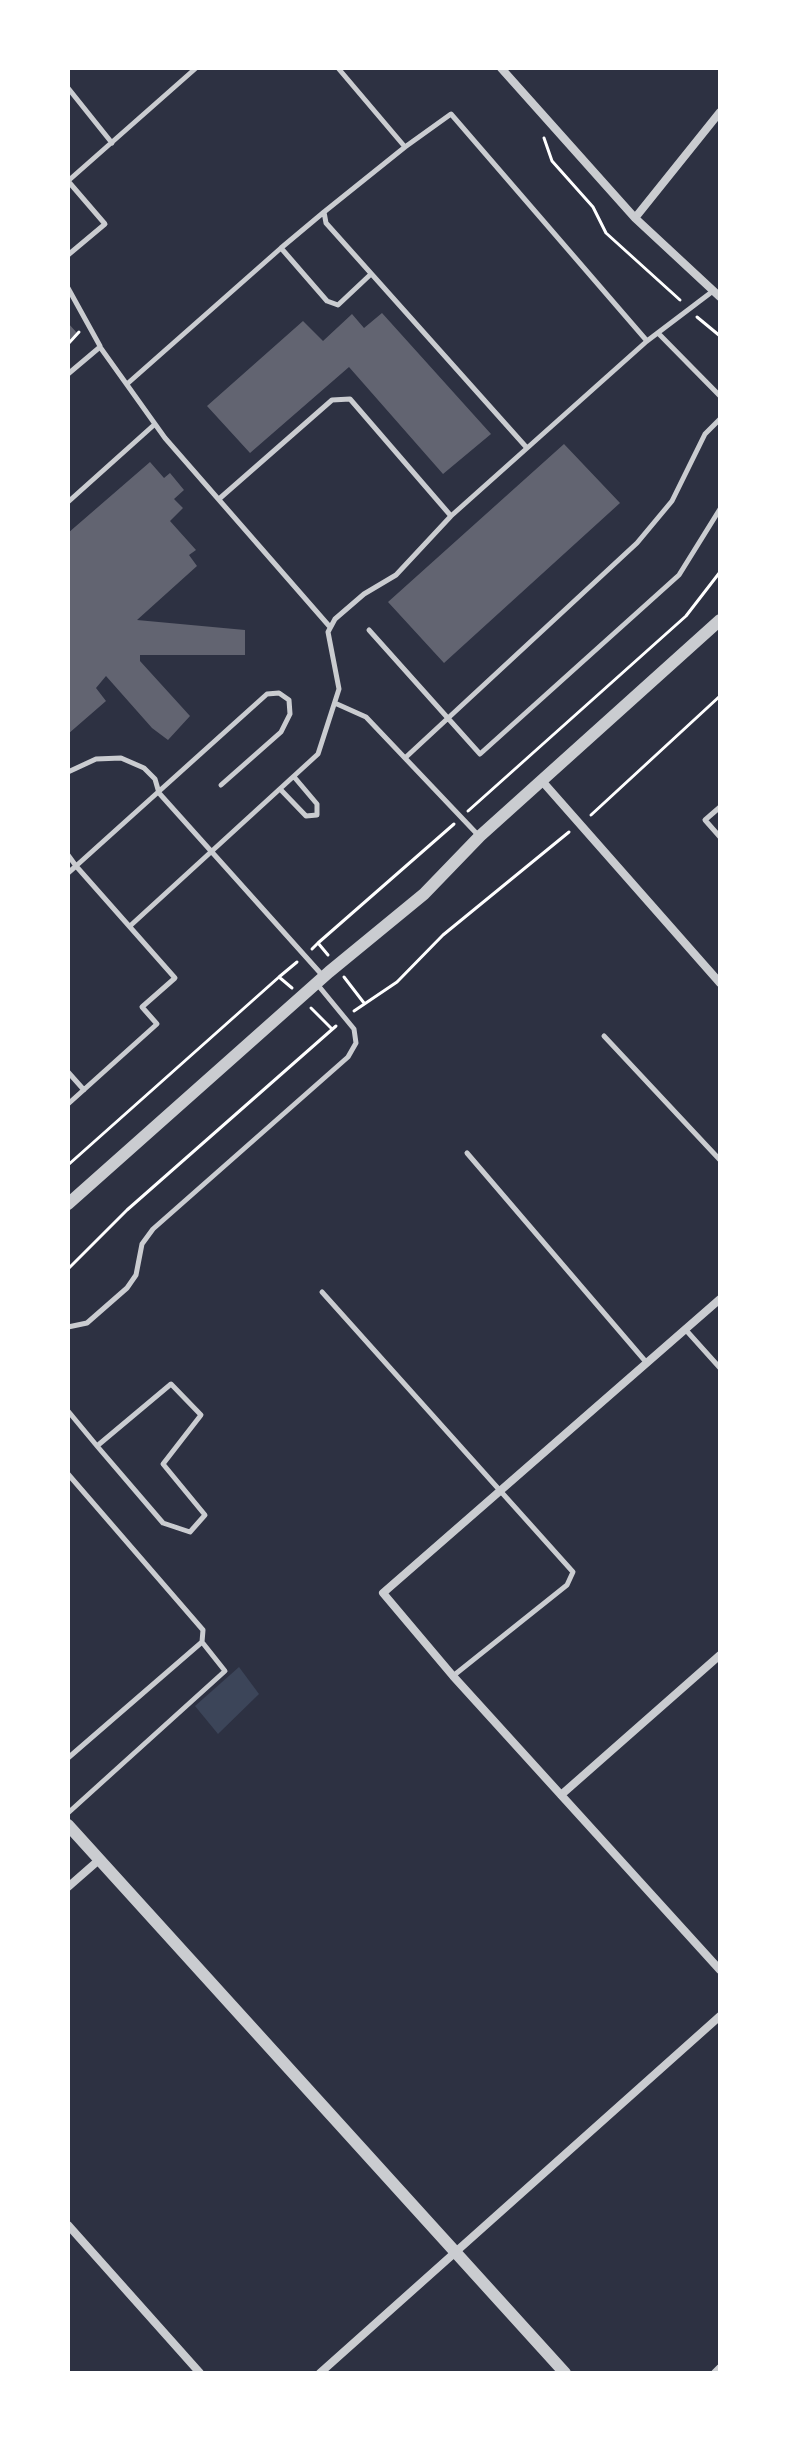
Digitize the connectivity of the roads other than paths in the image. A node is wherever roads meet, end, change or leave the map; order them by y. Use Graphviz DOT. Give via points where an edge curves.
graph roads {
  1 [pos="196,68"];
  2 [pos="338,68"];
  3 [pos="501,68"];
  4 [pos="68,88"];
  5 [pos="720,112"];
  6 [pos="112,143"];
  7 [pos="405,147"];
  8 [pos="68,181"];
  9 [pos="324,212"];
  10 [pos="635,218"];
  11 [pos="281,248"];
  12 [pos="68,255"];
  13 [pos="371,274"];
  14 [pos="68,288"];
  15 [pos="717,294"];
  16 [pos="658,333"];
  17 [pos="647,341"];
  18 [pos="100,347"];
  19 [pos="68,374"];
  20 [pos="127,384"];
  21 [pos="720,396"];
  22 [pos="720,419"];
  23 [pos="155,424"];
  24 [pos="527,448"];
  25 [pos="219,499"];
  26 [pos="68,502"];
  27 [pos="720,509"];
  28 [pos="451,516"];
  29 [pos="720,620"];
  30 [pos="330,627"];
  31 [pos="369,630"];
  32 [pos="337,704"];
  33 [pos="446,720"];
  34 [pos="405,758"];
  35 [pos="68,772"];
  36 [pos="295,778"];
  37 [pos="542,781"];
  38 [pos="221,785"];
  39 [pos="281,790"];
  40 [pos="159,793"];
  41 [pos="720,807"];
  42 [pos="480,836"];
  43 [pos="720,837"];
  44 [pos="214,853"];
  45 [pos="68,855"];
  46 [pos="76,866"];
  47 [pos="68,873"];
  48 [pos="130,926"];
  49 [pos="320,980"];
  50 [pos="720,983"];
  51 [pos="604,1036"];
  52 [pos="68,1072"];
  53 [pos="84,1090"];
  54 [pos="68,1104"];
  55 [pos="467,1153"];
  56 [pos="720,1160"];
  57 [pos="68,1204"];
  58 [pos="322,1292"];
  59 [pos="720,1299"];
  60 [pos="68,1327"];
  61 [pos="685,1329"];
  62 [pos="647,1363"];
  63 [pos="720,1368"];
  64 [pos="68,1411"];
  65 [pos="97,1446"];
  66 [pos="68,1474"];
  67 [pos="501,1490"];
  68 [pos="202,1642"];
  69 [pos="720,1655"];
  70 [pos="453,1676"];
  71 [pos="68,1758"];
  72 [pos="561,1795"];
  73 [pos="68,1813"];
  74 [pos="68,1825"];
  75 [pos="100,1859"];
  76 [pos="68,1887"];
  77 [pos="720,1970"];
  78 [pos="720,2016"];
  79 [pos="68,2225"];
  80 [pos="456,2252"];
  81 [pos="720,2368"];
  82 [pos="200,2373"];
  83 [pos="320,2373"];
  84 [pos="565,2373"];
  85 [pos="715,2373"];
  1 -- 6 [label="lane"];
  2 -- 7 [label="lane"];
  3 -- 10 [label="street"];
  4 -- 6 [label="lane"];
  5 -- 10 [label="street"];
  6 -- 8 [label="lane"];
  7 -- 9 [label="lane"];
  7 -- 17 [label="lane" via="451,114"];
  8 -- 12 [label="lane" via="105,224"];
  9 -- 11 [label="lane"];
  9 -- 13 [label="lane" via="326,223"];
  10 -- 15 [label="street"];
  11 -- 13 [label="lane" via="327,301 338,305"];
  11 -- 20 [label="lane"];
  13 -- 24 [label="lane"];
  14 -- 18 [label="lane"];
  15 -- 16 [label="lane"];
  16 -- 17 [label="lane"];
  16 -- 21 [label="lane"];
  17 -- 24 [label="lane"];
  18 -- 19 [label="lane"];
  18 -- 20 [label="lane"];
  20 -- 23 [label="lane"];
  22 -- 33 [label="lane" via="705,434 672,501 637,543"];
  23 -- 25 [label="lane"];
  23 -- 26 [label="lane"];
  24 -- 28 [label="lane"];
  25 -- 28 [label="lane" via="332,400 350,399"];
  25 -- 30 [label="lane"];
  27 -- 33 [label="lane" via="679,575 480,754"];
  28 -- 30 [label="lane" via="396,575 364,594"];
  29 -- 37 [label="street"];
  30 -- 32 [label="lane"];
  31 -- 33 [label="lane"];
  32 -- 34 [label="lane" via="366,717"];
  32 -- 36 [label="lane" via="318,754"];
  33 -- 34 [label="lane"];
  34 -- 42 [label="lane"];
  35 -- 40 [label="lane" via="96,759 121,758 144,768"];
  36 -- 39 [label="lane"];
  36 -- 39 [label="lane" via="317,804 317,815 306,816"];
  37 -- 42 [label="street"];
  37 -- 50 [label="street"];
  38 -- 40 [label="lane" via="281,732 290,714 289,700 279,693 267,694"];
  39 -- 44 [label="lane"];
  40 -- 44 [label="lane"];
  40 -- 46 [label="lane"];
  41 -- 43 [label="lane" via="705,820"];
  42 -- 49 [label="street" via="424,894"];
  44 -- 48 [label="lane"];
  44 -- 49 [label="lane"];
  45 -- 46 [label="lane"];
  46 -- 47 [label="lane"];
  46 -- 48 [label="lane"];
  48 -- 53 [label="lane" via="175,978 142,1007 157,1024"];
  49 -- 57 [label="street"];
  49 -- 60 [label="lane" via="347,1017 356,1043 348,1057 153,1229 142,1244 136,1275 127,1288 87,1323"];
  51 -- 56 [label="lane"];
  52 -- 53 [label="lane"];
  53 -- 54 [label="lane"];
  55 -- 62 [label="lane"];
  58 -- 67 [label="lane"];
  59 -- 61 [label="street"];
  61 -- 62 [label="street"];
  61 -- 63 [label="lane"];
  62 -- 67 [label="street"];
  64 -- 65 [label="lane"];
  65 -- 65 [label="lane" via="163,1523 190,1532 205,1515 163,1464 201,1415 171,1384"];
  66 -- 68 [label="lane" via="203,1630"];
  67 -- 70 [label="street" via="383,1593"];
  67 -- 70 [label="lane" via="573,1572"];
  68 -- 71 [label="lane"];
  68 -- 73 [label="lane" via="225,1671"];
  69 -- 72 [label="street"];
  70 -- 72 [label="street"];
  72 -- 77 [label="street"];
  74 -- 75 [label="street"];
  75 -- 76 [label="street"];
  75 -- 80 [label="street"];
  78 -- 80 [label="street"];
  79 -- 82 [label="street"];
  80 -- 83 [label="street"];
  80 -- 84 [label="street"];
  81 -- 85 [label="street"];
}
